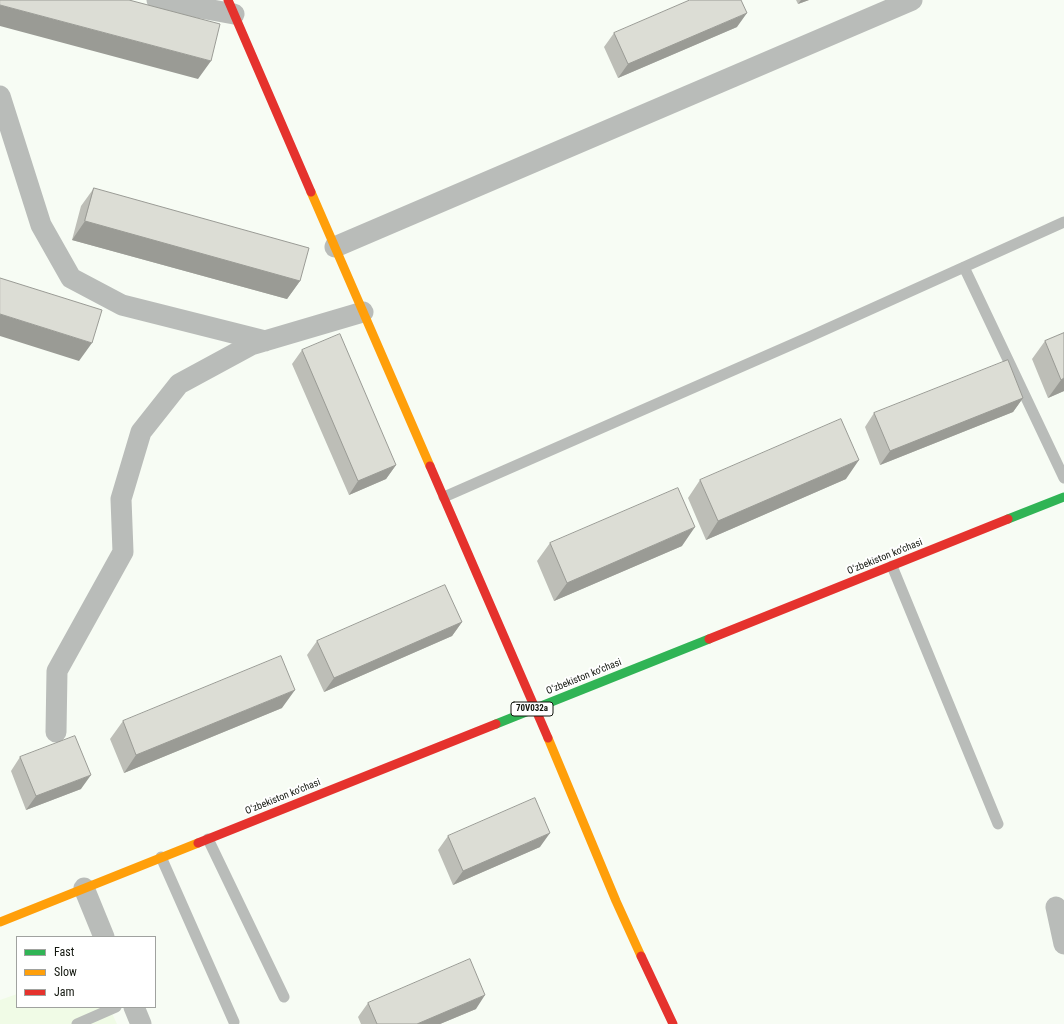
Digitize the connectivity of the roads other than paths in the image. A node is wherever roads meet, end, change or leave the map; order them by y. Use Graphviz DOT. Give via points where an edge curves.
graph roads {
  1 [pos="157,0"];
  2 [pos="912,0"];
  3 [pos="231,7"];
  4 [pos="0,96"];
  5 [pos="8,149"];
  6 [pos="1064,222"];
  7 [pos="335,247"];
  8 [pos="964,267"];
  9 [pos="363,312"];
  10 [pos="265,341"];
  11 [pos="1064,478"];
  12 [pos="444,497"];
  13 [pos="1064,497"];
  14 [pos="892,566"];
  15 [pos="535,708"];
  16 [pos="56,732"];
  17 [pos="998,824"];
  18 [pos="208,839"];
  19 [pos="161,857"];
  20 [pos="84,888"];
  21 [pos="1056,907"];
  22 [pos="0,922"];
  23 [pos="104,936"];
  24 [pos="1064,944"];
  25 [pos="284,997"];
  26 [pos="114,1008"];
  27 [pos="134,1008"];
  28 [pos="234,1022"];
  29 [pos="77,1024"];
  30 [pos="141,1024"];
  31 [pos="673,1024"];
  1 -- 3 [label="street"];
  2 -- 7 [label="street"];
  3 -- 7 [label="main road"];
  4 -- 5 [label="street"];
  5 -- 10 [label="street" via="41,226 71,278 122,305"];
  6 -- 8 [label="lane"];
  7 -- 9 [label="main road"];
  8 -- 11 [label="lane"];
  8 -- 12 [label="lane"];
  9 -- 10 [label="street"];
  9 -- 12 [label="main road"];
  10 -- 16 [label="street" via="251,345 179,384 141,432 121,499 123,552 57,671"];
  12 -- 15 [label="main road"];
  13 -- 14 [label="main road, O‘zbekiston ko‘chasi / 70V032a"];
  14 -- 15 [label="main road, O‘zbekiston ko‘chasi / 70V032a"];
  14 -- 17 [label="lane"];
  15 -- 18 [label="main road, O‘zbekiston ko‘chasi / 70V032a"];
  15 -- 31 [label="main road" via="616,900"];
  18 -- 19 [label="main road, O‘zbekiston ko‘chasi / 70V032a"];
  18 -- 25 [label="lane"];
  19 -- 20 [label="main road, O‘zbekiston ko‘chasi / 70V032a"];
  19 -- 28 [label="lane"];
  20 -- 22 [label="main road, O‘zbekiston ko‘chasi / 70V032a"];
  20 -- 23 [label="street"];
  21 -- 24 [label="street"];
  26 -- 29 [label="lane"];
  27 -- 30 [label="street"];
}
